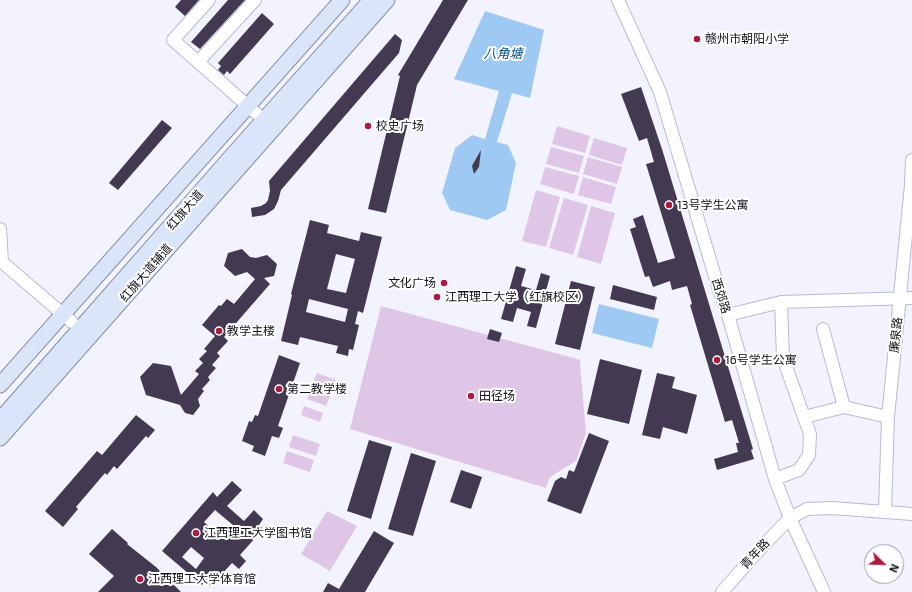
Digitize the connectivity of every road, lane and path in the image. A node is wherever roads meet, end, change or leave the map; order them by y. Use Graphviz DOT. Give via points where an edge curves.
graph roads {
  1 [pos="209,0"];
  2 [pos="342,0"];
  3 [pos="358,0"];
  4 [pos="371,0"];
  5 [pos="387,0"];
  6 [pos="618,0"];
  7 [pos="252,1"];
  8 [pos="198,62"];
  9 [pos="253,110"];
  10 [pos="912,160"];
  11 [pos="0,229"];
  12 [pos="1,262"];
  13 [pos="900,298"];
  14 [pos="912,298"];
  15 [pos="781,302"];
  16 [pos="728,315"];
  17 [pos="68,318"];
  18 [pos="823,329"];
  19 [pos="0,386"];
  20 [pos="0,404"];
  21 [pos="844,407"];
  22 [pos="804,417"];
  23 [pos="888,418"];
  24 [pos="0,420"];
  25 [pos="0,438"];
  26 [pos="775,478"];
  27 [pos="885,512"];
  28 [pos="912,514"];
  29 [pos="790,518"];
  30 [pos="722,592"];
  31 [pos="824,592"];
  1 -- 8 [label="street" via="173,40"];
  2 -- 9 [label="main road"];
  3 -- 9 [label="main road, 红旗大道"];
  4 -- 24 [label="main road, 红旗大道"];
  5 -- 25 [label="main road, 红旗大道辅道"];
  6 -- 16 [label="street, 西郊路" via="660,92"];
  7 -- 8 [label="street"];
  8 -- 9 [label="street"];
  9 -- 17 [label="main road, 红旗大道"];
  10 -- 13 [label="street, 廉泉路"];
  11 -- 12 [label="street"];
  12 -- 17 [label="street"];
  13 -- 14 [label="street"];
  13 -- 15 [label="street"];
  13 -- 23 [label="street, 廉泉路"];
  15 -- 16 [label="street"];
  15 -- 22 [label="street" via="783,358"];
  16 -- 26 [label="street, 西郊路"];
  17 -- 19 [label="main road"];
  17 -- 20 [label="main road, 红旗大道"];
  18 -- 21 [label="street"];
  21 -- 22 [label="street"];
  21 -- 23 [label="street"];
  22 -- 26 [label="street" via="810,434 809,455 799,470"];
  23 -- 27 [label="street, 廉泉路"];
  26 -- 29 [label="street, 西郊路"];
  27 -- 28 [label="street, 青年路"];
  27 -- 29 [label="street, 青年路" via="807,509"];
  29 -- 30 [label="street, 青年路"];
  29 -- 31 [label="street, 西郊路"];
}
